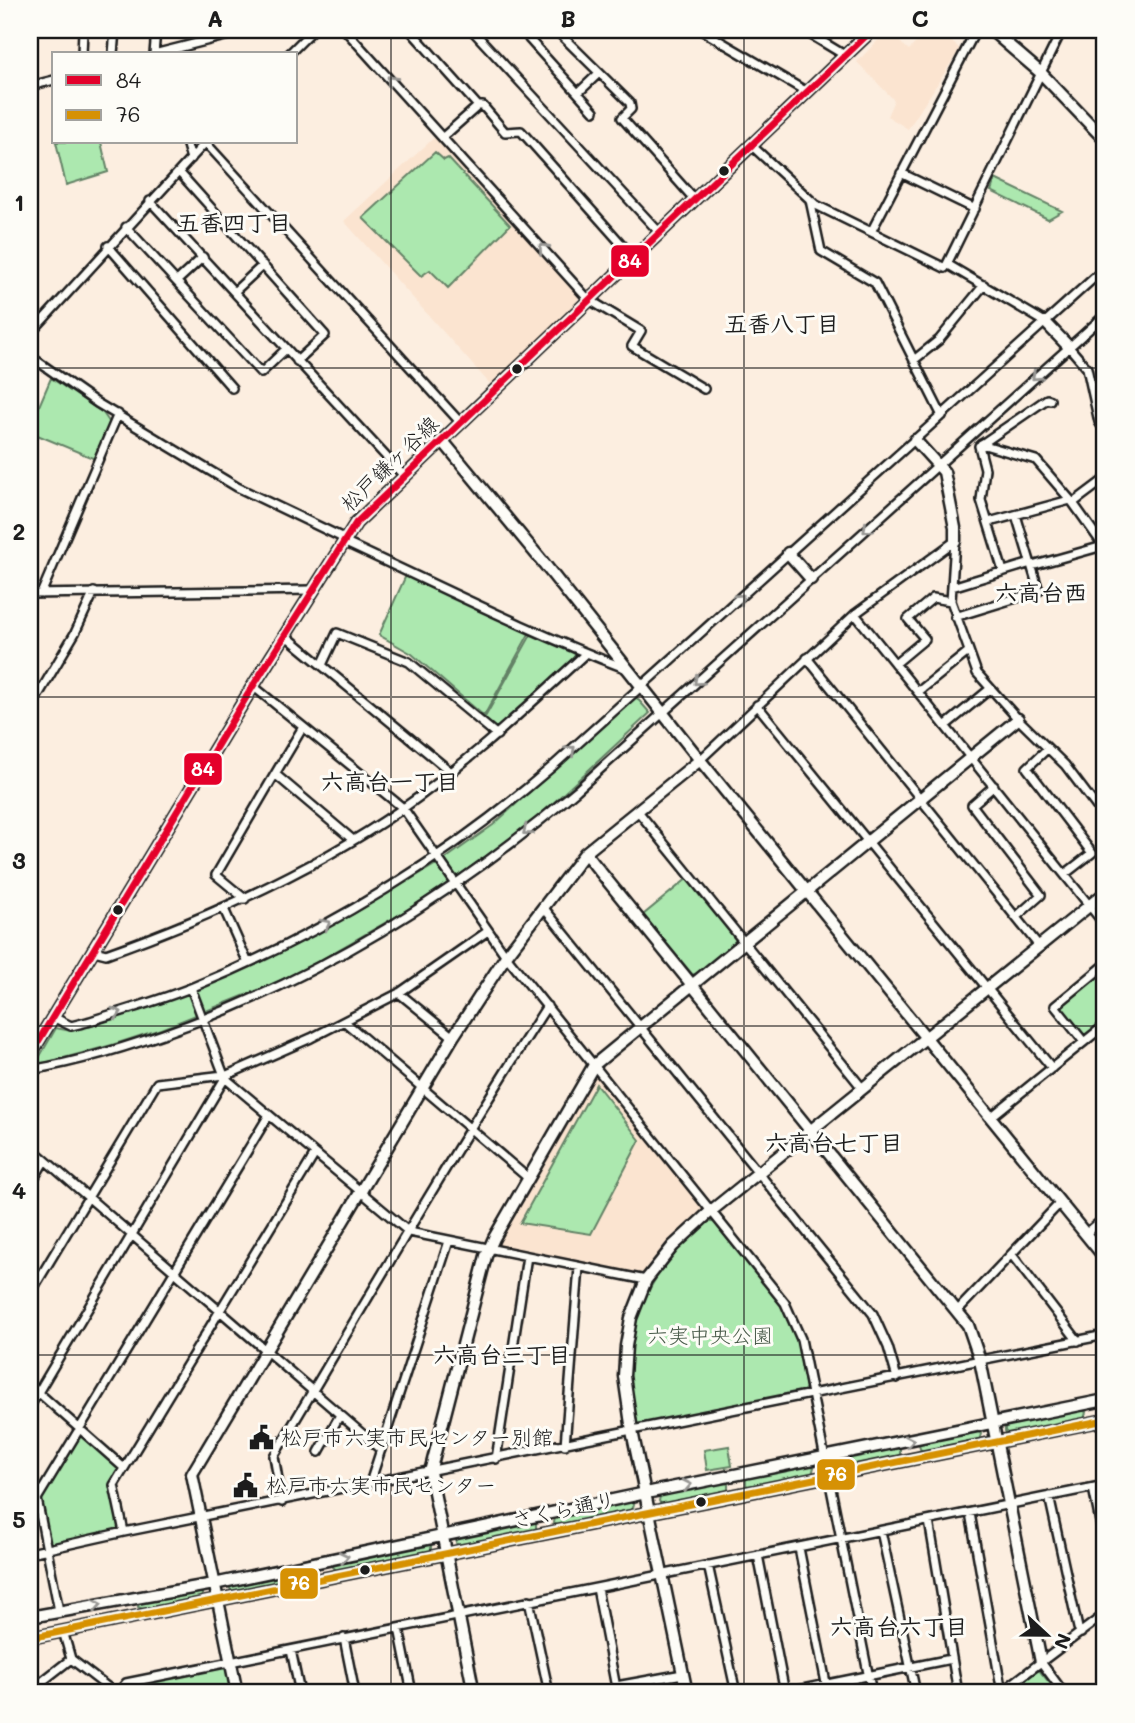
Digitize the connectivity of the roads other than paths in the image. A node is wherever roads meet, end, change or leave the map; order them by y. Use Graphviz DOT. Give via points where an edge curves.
graph roads {
  1 [pos="83,30"];
  2 [pos="115,30"];
  3 [pos="156,30"];
  4 [pos="249,30"];
  5 [pos="313,30"];
  6 [pos="345,30"];
  7 [pos="410,30"];
  8 [pos="472,30"];
  9 [pos="538,30"];
  10 [pos="556,30"];
  11 [pos="701,30"];
  12 [pos="803,30"];
  13 [pos="872,30"];
  14 [pos="976,30"];
  15 [pos="991,30"];
  16 [pos="1062,30"];
  17 [pos="82,52"];
  18 [pos="113,52"];
  19 [pos="154,52"];
  20 [pos="166,52"];
  21 [pos="291,52"];
  22 [pos="846,56"];
  23 [pos="599,73"];
  24 [pos="1041,73"];
  25 [pos="52,80"];
  26 [pos="30,86"];
  27 [pos="807,92"];
  28 [pos="578,93"];
  29 [pos="478,106"];
  30 [pos="594,111"];
  31 [pos="443,137"];
  32 [pos="1105,140"];
  33 [pos="187,144"];
  34 [pos="204,144"];
  35 [pos="208,144"];
  36 [pos="751,145"];
  37 [pos="191,159"];
  38 [pos="179,172"];
  39 [pos="901,173"];
  40 [pos="809,199"];
  41 [pos="694,200"];
  42 [pos="150,201"];
  43 [pos="975,209"];
  44 [pos="126,227"];
  45 [pos="659,232"];
  46 [pos="871,232"];
  47 [pos="108,246"];
  48 [pos="203,257"];
  49 [pos="633,257"];
  50 [pos="947,264"];
  51 [pos="263,265"];
  52 [pos="1105,268"];
  53 [pos="177,281"];
  54 [pos="984,285"];
  55 [pos="234,291"];
  56 [pos="588,299"];
  57 [pos="1105,315"];
  58 [pos="1045,321"];
  59 [pos="30,334"];
  60 [pos="1069,347"];
  61 [pos="286,349"];
  62 [pos="30,356"];
  63 [pos="914,360"];
  64 [pos="296,361"];
  65 [pos="232,388"];
  66 [pos="704,389"];
  67 [pos="1105,395"];
  68 [pos="1050,400"];
  69 [pos="1095,404"];
  70 [pos="118,414"];
  71 [pos="942,416"];
  72 [pos="460,422"];
  73 [pos="1105,431"];
  74 [pos="972,436"];
  75 [pos="442,440"];
  76 [pos="915,440"];
  77 [pos="980,445"];
  78 [pos="938,465"];
  79 [pos="404,476"];
  80 [pos="1105,479"];
  81 [pos="1071,501"];
  82 [pos="1016,515"];
  83 [pos="989,522"];
  84 [pos="343,540"];
  85 [pos="955,541"];
  86 [pos="1104,547"];
  87 [pos="788,554"];
  88 [pos="1031,564"];
  89 [pos="1003,571"];
  90 [pos="811,579"];
  91 [pos="952,587"];
  92 [pos="312,590"];
  93 [pos="94,592"];
  94 [pos="30,594"];
  95 [pos="41,594"];
  96 [pos="951,601"];
  97 [pos="855,614"];
  98 [pos="956,617"];
  99 [pos="285,635"];
  100 [pos="968,652"];
  101 [pos="585,654"];
  102 [pos="807,659"];
  103 [pos="895,664"];
  104 [pos="322,665"];
  105 [pos="627,669"];
  106 [pos="253,686"];
  107 [pos="641,687"];
  108 [pos="990,689"];
  109 [pos="30,691"];
  110 [pos="918,692"];
  111 [pos="39,693"];
  112 [pos="758,705"];
  113 [pos="30,709"];
  114 [pos="663,713"];
  115 [pos="1018,719"];
  116 [pos="945,726"];
  117 [pos="303,727"];
  118 [pos="497,735"];
  119 [pos="1047,749"];
  120 [pos="971,757"];
  121 [pos="700,760"];
  122 [pos="451,772"];
  123 [pos="275,774"];
  124 [pos="995,786"];
  125 [pos="922,799"];
  126 [pos="403,808"];
  127 [pos="637,810"];
  128 [pos="1105,818"];
  129 [pos="353,840"];
  130 [pos="869,841"];
  131 [pos="585,853"];
  132 [pos="436,858"];
  133 [pos="1065,874"];
  134 [pos="456,885"];
  135 [pos="807,891"];
  136 [pos="1105,893"];
  137 [pos="245,898"];
  138 [pos="1090,905"];
  139 [pos="543,907"];
  140 [pos="224,909"];
  141 [pos="1016,917"];
  142 [pos="1105,925"];
  143 [pos="488,931"];
  144 [pos="744,942"];
  145 [pos="1040,946"];
  146 [pos="94,951"];
  147 [pos="506,956"];
  148 [pos="248,963"];
  149 [pos="1105,965"];
  150 [pos="692,984"];
  151 [pos="191,988"];
  152 [pos="988,988"];
  153 [pos="399,993"];
  154 [pos="547,1006"];
  155 [pos="53,1017"];
  156 [pos="203,1019"];
  157 [pos="345,1022"];
  158 [pos="1105,1025"];
  159 [pos="640,1026"];
  160 [pos="453,1037"];
  161 [pos="926,1038"];
  162 [pos="1084,1042"];
  163 [pos="30,1055"];
  164 [pos="594,1065"];
  165 [pos="1052,1068"];
  166 [pos="30,1070"];
  167 [pos="225,1076"];
  168 [pos="422,1088"];
  169 [pos="863,1089"];
  170 [pos="269,1115"];
  171 [pos="991,1117"];
  172 [pos="469,1128"];
  173 [pos="811,1132"];
  174 [pos="30,1147"];
  175 [pos="315,1154"];
  176 [pos="45,1160"];
  177 [pos="759,1173"];
  178 [pos="528,1178"];
  179 [pos="30,1185"];
  180 [pos="360,1193"];
  181 [pos="88,1197"];
  182 [pos="1060,1203"];
  183 [pos="711,1211"];
  184 [pos="1105,1218"];
  185 [pos="409,1232"];
  186 [pos="131,1234"];
  187 [pos="1086,1234"];
  188 [pos="449,1241"];
  189 [pos="489,1249"];
  190 [pos="1012,1255"];
  191 [pos="527,1256"];
  192 [pos="1105,1258"];
  193 [pos="579,1267"];
  194 [pos="176,1273"];
  195 [pos="646,1280"];
  196 [pos="30,1294"];
  197 [pos="958,1310"];
  198 [pos="220,1311"];
  199 [pos="1105,1335"];
  200 [pos="1078,1341"];
  201 [pos="265,1350"];
  202 [pos="979,1360"];
  203 [pos="897,1378"];
  204 [pos="30,1385"];
  205 [pos="37,1391"];
  206 [pos="312,1391"];
  207 [pos="812,1395"];
  208 [pos="1105,1400"];
  209 [pos="30,1406"];
  210 [pos="340,1415"];
  211 [pos="1105,1420"];
  212 [pos="993,1424"];
  213 [pos="80,1429"];
  214 [pos="632,1431"];
  215 [pos="996,1442"];
  216 [pos="565,1445"];
  217 [pos="381,1450"];
  218 [pos="319,1452"];
  219 [pos="824,1458"];
  220 [pos="496,1459"];
  221 [pos="124,1468"];
  222 [pos="430,1472"];
  223 [pos="828,1477"];
  224 [pos="370,1483"];
  225 [pos="1105,1485"];
  226 [pos="1093,1488"];
  227 [pos="646,1493"];
  228 [pos="1049,1496"];
  229 [pos="282,1502"];
  230 [pos="1009,1505"];
  231 [pos="649,1512"];
  232 [pos="970,1513"];
  233 [pos="201,1518"];
  234 [pos="929,1521"];
  235 [pos="881,1531"];
  236 [pos="124,1532"];
  237 [pos="442,1536"];
  238 [pos="841,1539"];
  239 [pos="1105,1546"];
  240 [pos="799,1548"];
  241 [pos="46,1550"];
  242 [pos="30,1553"];
  243 [pos="446,1554"];
  244 [pos="758,1555"];
  245 [pos="708,1565"];
  246 [pos="662,1574"];
  247 [pos="214,1584"];
  248 [pos="597,1588"];
  249 [pos="217,1600"];
  250 [pos="530,1600"];
  251 [pos="59,1611"];
  252 [pos="1105,1614"];
  253 [pos="458,1616"];
  254 [pos="30,1617"];
  255 [pos="399,1628"];
  256 [pos="62,1631"];
  257 [pos="1081,1633"];
  258 [pos="30,1638"];
  259 [pos="344,1638"];
  260 [pos="291,1650"];
  261 [pos="71,1659"];
  262 [pos="951,1659"];
  263 [pos="231,1662"];
  264 [pos="1041,1662"];
  265 [pos="911,1667"];
  266 [pos="682,1674"];
  267 [pos="869,1676"];
  268 [pos="827,1684"];
  269 [pos="617,1690"];
  270 [pos="30,1691"];
  271 [pos="1002,1692"];
  272 [pos="116,1693"];
  273 [pos="237,1693"];
  274 [pos="300,1693"];
  275 [pos="355,1693"];
  276 [pos="412,1693"];
  277 [pos="474,1693"];
  278 [pos="549,1693"];
  279 [pos="687,1693"];
  280 [pos="736,1693"];
  281 [pos="785,1693"];
  282 [pos="828,1693"];
  283 [pos="872,1693"];
  284 [pos="916,1693"];
  285 [pos="958,1693"];
  286 [pos="1064,1693"];
  1 -- 17 [label="street"];
  2 -- 18 [label="street"];
  3 -- 19 [label="street"];
  4 -- 20 [label="street"];
  5 -- 21 [label="street"];
  31 -- 6 [label="street, one-way"];
  7 -- 29 [label="street"];
  8 -- 45 [label="street"];
  9 -- 28 [label="street" via="528,39"];
  10 -- 23 [label="street"];
  11 -- 27 [label="street"];
  12 -- 22 [label="street"];
  13 -- 22 [label="street, 松戸鎌ヶ谷線"];
  14 -- 39 [label="street"];
  15 -- 24 [label="street"];
  16 -- 24 [label="street"];
  22 -- 27 [label="street, 松戸鎌ヶ谷線"];
  23 -- 28 [label="street"];
  23 -- 41 [label="street" via="630,103 631,109 622,118"];
  24 -- 32 [label="street"];
  24 -- 43 [label="street"];
  25 -- 26 [label="street"];
  27 -- 36 [label="street, 松戸鎌ヶ谷線"];
  28 -- 30 [label="street"];
  29 -- 31 [label="street"];
  29 -- 49 [label="street" via="505,132 521,131"];
  56 -- 31 [label="street, one-way"];
  33 -- 37 [label="street"];
  34 -- 37 [label="street"];
  35 -- 72 [label="street"];
  36 -- 40 [label="street"];
  36 -- 41 [label="street, 松戸鎌ヶ谷線"];
  37 -- 38 [label="street"];
  38 -- 42 [label="street"];
  38 -- 51 [label="street"];
  39 -- 43 [label="street"];
  39 -- 46 [label="street"];
  40 -- 46 [label="street"];
  40 -- 63 [label="street" via="821,251 876,283"];
  41 -- 45 [label="street, 松戸鎌ヶ谷線"];
  42 -- 44 [label="street"];
  42 -- 48 [label="street"];
  43 -- 50 [label="street"];
  44 -- 47 [label="street"];
  44 -- 53 [label="street"];
  45 -- 49 [label="street, 松戸鎌ヶ谷線"];
  46 -- 50 [label="street" via="945,268"];
  47 -- 59 [label="street"];
  47 -- 65 [label="street"];
  48 -- 53 [label="street"];
  48 -- 55 [label="street"];
  49 -- 56 [label="street, 松戸鎌ヶ谷線"];
  50 -- 54 [label="street"];
  51 -- 55 [label="street"];
  51 -- 64 [label="street" via="326,335"];
  52 -- 58 [label="street"];
  53 -- 61 [label="street" via="261,373"];
  54 -- 58 [label="street"];
  54 -- 63 [label="street" via="939,340"];
  55 -- 61 [label="street"];
  56 -- 66 [label="street" via="641,331 632,346"];
  56 -- 72 [label="street, 松戸鎌ヶ谷線"];
  57 -- 60 [label="street"];
  58 -- 60 [label="street"];
  58 -- 71 [label="street"];
  60 -- 69 [label="street" via="1087,368"];
  60 -- 74 [label="street, one-way"];
  61 -- 64 [label="street"];
  62 -- 70 [label="street"];
  63 -- 71 [label="street"];
  64 -- 79 [label="street"];
  67 -- 69 [label="street"];
  68 -- 77 [label="street"];
  69 -- 73 [label="street"];
  70 -- 84 [label="street" via="237,487"];
  70 -- 95 [label="street"];
  71 -- 76 [label="street"];
  72 -- 75 [label="street, 松戸鎌ヶ谷線"];
  74 -- 77 [label="street"];
  74 -- 78 [label="street"];
  75 -- 79 [label="street, 松戸鎌ヶ谷線"];
  75 -- 105 [label="street"];
  76 -- 78 [label="street"];
  76 -- 87 [label="street"];
  77 -- 81 [label="street" via="1036,460"];
  77 -- 83 [label="street" via="985,469 982,500"];
  78 -- 85 [label="street" via="944,472"];
  78 -- 90 [label="street, one-way"];
  79 -- 84 [label="street, 松戸鎌ヶ谷線"];
  80 -- 81 [label="street"];
  81 -- 82 [label="street"];
  81 -- 86 [label="street"];
  82 -- 83 [label="street"];
  82 -- 88 [label="street"];
  83 -- 89 [label="street"];
  84 -- 92 [label="street, 松戸鎌ヶ谷線"];
  84 -- 101 [label="street"];
  85 -- 91 [label="street"];
  85 -- 97 [label="street"];
  86 -- 88 [label="street"];
  87 -- 90 [label="street"];
  107 -- 87 [label="street, one-way"];
  88 -- 89 [label="street"];
  88 -- 98 [label="street" via="1038,591"];
  89 -- 91 [label="street"];
  90 -- 114 [label="street, one-way"];
  91 -- 96 [label="street"];
  92 -- 93 [label="street"];
  92 -- 99 [label="street, 松戸鎌ヶ谷線"];
  93 -- 95 [label="street"];
  93 -- 111 [label="street"];
  94 -- 95 [label="street"];
  96 -- 98 [label="street"];
  96 -- 103 [label="street" via="933,598 908,619 925,639"];
  97 -- 102 [label="street"];
  97 -- 103 [label="street"];
  98 -- 100 [label="street"];
  99 -- 104 [label="street"];
  99 -- 106 [label="street, 松戸鎌ヶ谷線"];
  100 -- 108 [label="street"];
  100 -- 110 [label="street"];
  101 -- 105 [label="street"];
  101 -- 118 [label="street"];
  102 -- 112 [label="street"];
  102 -- 125 [label="street"];
  103 -- 110 [label="street"];
  104 -- 118 [label="street" via="337,633 409,662"];
  104 -- 122 [label="street"];
  105 -- 107 [label="street"];
  106 -- 117 [label="street"];
  106 -- 146 [label="street, 松戸鎌ヶ谷線"];
  107 -- 114 [label="street"];
  132 -- 107 [label="street, one-way" via="522,793"];
  108 -- 115 [label="street"];
  108 -- 116 [label="street"];
  109 -- 111 [label="street"];
  110 -- 116 [label="street"];
  111 -- 113 [label="street"];
  112 -- 121 [label="street"];
  112 -- 130 [label="street"];
  114 -- 121 [label="street"];
  114 -- 134 [label="street, one-way" via="536,825"];
  115 -- 119 [label="street"];
  115 -- 120 [label="street"];
  116 -- 120 [label="street"];
  117 -- 123 [label="street"];
  117 -- 126 [label="street"];
  118 -- 122 [label="street"];
  119 -- 128 [label="street"];
  119 -- 133 [label="street" via="1027,768 1092,853"];
  120 -- 124 [label="street"];
  120 -- 125 [label="street"];
  121 -- 127 [label="street"];
  121 -- 135 [label="street"];
  122 -- 126 [label="street"];
  123 -- 129 [label="street"];
  123 -- 137 [label="street" via="216,875"];
  124 -- 133 [label="street"];
  124 -- 141 [label="street" via="972,805 1041,895"];
  125 -- 130 [label="street"];
  125 -- 141 [label="street"];
  126 -- 129 [label="street"];
  126 -- 132 [label="street"];
  127 -- 131 [label="street"];
  127 -- 144 [label="street"];
  129 -- 137 [label="street"];
  130 -- 135 [label="street"];
  130 -- 152 [label="street"];
  131 -- 139 [label="street"];
  131 -- 150 [label="street"];
  132 -- 134 [label="street"];
  148 -- 132 [label="street, one-way" via="335,920"];
  133 -- 138 [label="street"];
  134 -- 143 [label="street"];
  134 -- 156 [label="street" via="344,954"];
  135 -- 144 [label="street"];
  135 -- 161 [label="street"];
  136 -- 138 [label="street"];
  137 -- 140 [label="street"];
  138 -- 142 [label="street"];
  138 -- 145 [label="street"];
  139 -- 147 [label="street"];
  139 -- 159 [label="street"];
  140 -- 146 [label="street" via="106,954"];
  140 -- 148 [label="street"];
  141 -- 145 [label="street"];
  143 -- 147 [label="street"];
  143 -- 153 [label="street"];
  144 -- 150 [label="street"];
  144 -- 169 [label="street"];
  145 -- 152 [label="street"];
  146 -- 155 [label="street, 松戸鎌ヶ谷線"];
  147 -- 154 [label="street"];
  147 -- 160 [label="street"];
  148 -- 151 [label="street"];
  149 -- 162 [label="street" via="1055,1006"];
  150 -- 159 [label="street"];
  150 -- 173 [label="street"];
  155 -- 151 [label="street, one-way" via="71,1026"];
  151 -- 156 [label="street"];
  152 -- 161 [label="street"];
  152 -- 165 [label="street"];
  153 -- 157 [label="street"];
  153 -- 160 [label="street"];
  154 -- 164 [label="street"];
  154 -- 172 [label="street"];
  155 -- 163 [label="street, 松戸鎌ヶ谷線"];
  156 -- 166 [label="street" via="111,1051"];
  156 -- 167 [label="street"];
  157 -- 167 [label="street"];
  157 -- 168 [label="street"];
  158 -- 162 [label="street"];
  159 -- 164 [label="street"];
  159 -- 177 [label="street"];
  160 -- 168 [label="street"];
  161 -- 169 [label="street"];
  161 -- 171 [label="street"];
  162 -- 165 [label="street"];
  164 -- 178 [label="street"];
  164 -- 183 [label="street"];
  165 -- 171 [label="street"];
  167 -- 170 [label="street"];
  167 -- 181 [label="street" via="156,1083"];
  167 -- 186 [label="street"];
  168 -- 172 [label="street"];
  168 -- 180 [label="street"];
  169 -- 173 [label="street"];
  170 -- 175 [label="street"];
  170 -- 194 [label="street"];
  171 -- 182 [label="street"];
  172 -- 178 [label="street"];
  172 -- 185 [label="street"];
  173 -- 177 [label="street"];
  173 -- 197 [label="street"];
  174 -- 176 [label="street"];
  175 -- 180 [label="street"];
  175 -- 198 [label="street"];
  176 -- 179 [label="street"];
  176 -- 181 [label="street"];
  177 -- 183 [label="street"];
  177 -- 203 [label="street" via="873,1314"];
  178 -- 189 [label="street"];
  180 -- 185 [label="street"];
  180 -- 201 [label="street"];
  181 -- 186 [label="street"];
  181 -- 196 [label="street"];
  182 -- 187 [label="street"];
  182 -- 190 [label="street"];
  183 -- 195 [label="street" via="673,1246"];
  183 -- 207 [label="street" via="785,1303 801,1339"];
  184 -- 187 [label="street"];
  185 -- 188 [label="street"];
  185 -- 206 [label="street"];
  186 -- 194 [label="street"];
  186 -- 205 [label="street"];
  187 -- 192 [label="street"];
  188 -- 189 [label="street"];
  188 -- 217 [label="street"];
  189 -- 191 [label="street"];
  189 -- 222 [label="street"];
  190 -- 197 [label="street"];
  190 -- 200 [label="street"];
  191 -- 193 [label="street"];
  191 -- 220 [label="street"];
  193 -- 195 [label="street"];
  193 -- 216 [label="street"];
  194 -- 198 [label="street"];
  194 -- 213 [label="street"];
  195 -- 214 [label="street" via="626,1346 624,1376"];
  197 -- 202 [label="street" via="974,1339"];
  198 -- 201 [label="street"];
  198 -- 221 [label="street"];
  199 -- 200 [label="street"];
  200 -- 202 [label="street"];
  201 -- 206 [label="street"];
  201 -- 233 [label="street" via="192,1474"];
  202 -- 203 [label="street"];
  202 -- 212 [label="street"];
  203 -- 207 [label="street"];
  204 -- 205 [label="street"];
  205 -- 209 [label="street"];
  205 -- 213 [label="street"];
  206 -- 210 [label="street"];
  206 -- 229 [label="street" via="274,1456"];
  207 -- 214 [label="street"];
  207 -- 219 [label="street"];
  208 -- 212 [label="street, さくら通り"];
  210 -- 217 [label="street"];
  210 -- 218 [label="street"];
  211 -- 215 [label="street, さくら通り"];
  212 -- 215 [label="street"];
  219 -- 212 [label="street, さくら通り, one-way"];
  213 -- 221 [label="street"];
  213 -- 241 [label="street" via="37,1499"];
  214 -- 216 [label="street"];
  214 -- 227 [label="street"];
  215 -- 223 [label="street, さくら通り"];
  215 -- 230 [label="street"];
  216 -- 220 [label="street"];
  217 -- 224 [label="street"];
  219 -- 223 [label="street"];
  227 -- 219 [label="street, さくら通り, one-way"];
  220 -- 222 [label="street"];
  221 -- 236 [label="street" via="114,1485"];
  222 -- 224 [label="street"];
  222 -- 237 [label="street"];
  223 -- 231 [label="street, さくら通り"];
  223 -- 238 [label="street"];
  224 -- 229 [label="street"];
  225 -- 226 [label="street"];
  226 -- 228 [label="street"];
  226 -- 239 [label="street"];
  227 -- 231 [label="street"];
  227 -- 237 [label="street, さくら通り"];
  228 -- 230 [label="street"];
  228 -- 257 [label="street"];
  229 -- 233 [label="street"];
  230 -- 232 [label="street"];
  230 -- 264 [label="street"];
  231 -- 243 [label="street, さくら通り"];
  231 -- 246 [label="street"];
  232 -- 234 [label="street"];
  232 -- 271 [label="street"];
  233 -- 236 [label="street"];
  233 -- 247 [label="street"];
  234 -- 235 [label="street"];
  234 -- 262 [label="street"];
  235 -- 238 [label="street"];
  235 -- 265 [label="street"];
  236 -- 241 [label="street"];
  237 -- 243 [label="street"];
  247 -- 237 [label="street, さくら通り, one-way"];
  238 -- 240 [label="street"];
  238 -- 267 [label="street"];
  240 -- 244 [label="street"];
  240 -- 268 [label="street"];
  241 -- 242 [label="street"];
  241 -- 251 [label="street"];
  243 -- 249 [label="street, さくら通り"];
  243 -- 253 [label="street"];
  244 -- 245 [label="street"];
  244 -- 281 [label="street"];
  245 -- 246 [label="street"];
  245 -- 280 [label="street"];
  246 -- 248 [label="street"];
  246 -- 266 [label="street"];
  247 -- 249 [label="street"];
  251 -- 247 [label="street, さくら通り, one-way"];
  248 -- 250 [label="street"];
  248 -- 269 [label="street"];
  249 -- 256 [label="street, さくら通り"];
  249 -- 263 [label="street"];
  250 -- 253 [label="street"];
  250 -- 278 [label="street"];
  251 -- 254 [label="street, さくら通り"];
  252 -- 257 [label="street"];
  253 -- 255 [label="street"];
  253 -- 277 [label="street"];
  255 -- 259 [label="street"];
  255 -- 276 [label="street"];
  256 -- 258 [label="street, さくら通り"];
  256 -- 261 [label="street"];
  257 -- 264 [label="street"];
  259 -- 260 [label="street"];
  259 -- 275 [label="street"];
  260 -- 263 [label="street"];
  260 -- 274 [label="street"];
  261 -- 270 [label="street"];
  261 -- 272 [label="street"];
  262 -- 265 [label="street"];
  262 -- 285 [label="street"];
  263 -- 272 [label="street" via="126,1683"];
  263 -- 273 [label="street"];
  264 -- 271 [label="street"];
  264 -- 286 [label="street"];
  265 -- 267 [label="street"];
  265 -- 284 [label="street"];
  266 -- 269 [label="street"];
  266 -- 279 [label="street"];
  267 -- 268 [label="street"];
  267 -- 283 [label="street"];
  268 -- 281 [label="street"];
  268 -- 282 [label="street"];
}
